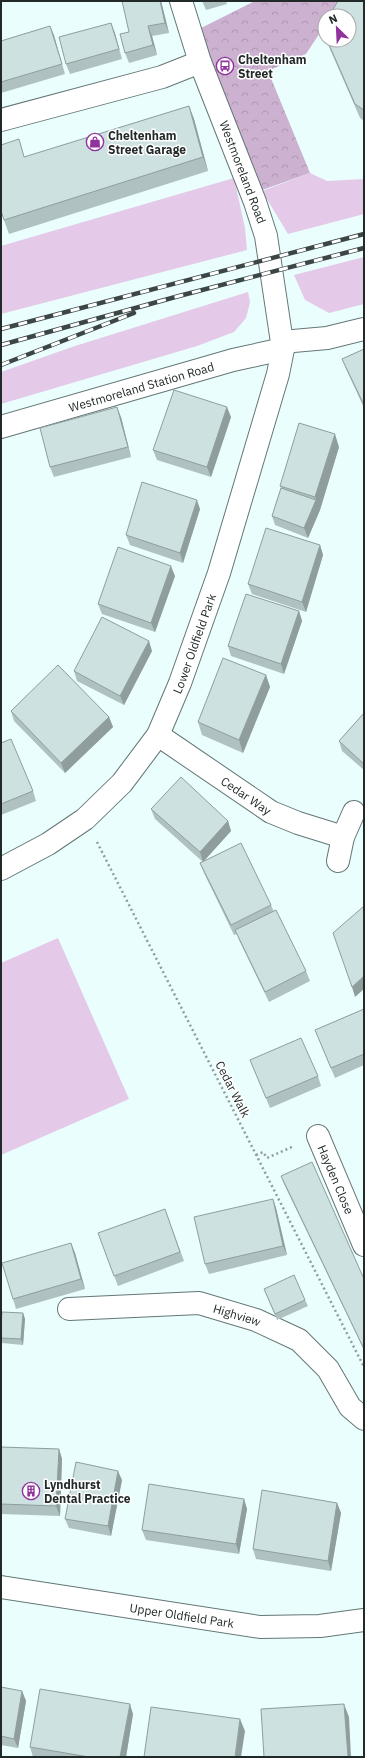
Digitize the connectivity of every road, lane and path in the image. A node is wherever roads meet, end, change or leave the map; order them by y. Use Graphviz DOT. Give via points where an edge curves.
graph roads {
  1 [pos="181,1"];
  2 [pos="200,62"];
  3 [pos="1,120"];
  4 [pos="364,329"];
  5 [pos="282,346"];
  6 [pos="1,427"];
  7 [pos="158,735"];
  8 [pos="354,812"];
  9 [pos="86,819"];
  10 [pos="343,837"];
  11 [pos="338,861"];
  12 [pos="1,870"];
  13 [pos="319,1134"];
  14 [pos="256,1155"];
  15 [pos="364,1245"];
  16 [pos="69,1309"];
  17 [pos="364,1368"];
  18 [pos="364,1418"];
  19 [pos="1,1587"];
  20 [pos="364,1620"];
  1 -- 2 [label="street, Westmoreland Road"];
  2 -- 3 [label="street" via="162,78"];
  2 -- 5 [label="street, Westmoreland Road" via="266,236"];
  4 -- 5 [label="street, Westmoreland Station Road"];
  5 -- 6 [label="street, Westmoreland Station Road"];
  5 -- 7 [label="street, Lower Oldfield Park" via="276,381 219,573 180,683"];
  7 -- 9 [label="street, Lower Oldfield Park" via="122,783"];
  7 -- 10 [label="street, Cedar Way" via="271,812"];
  8 -- 10 [label="street"];
  9 -- 12 [label="street, Lower Oldfield Park"];
  9 -- 14 [label="path, Cedar Walk"];
  10 -- 11 [label="street"];
  13 -- 14 [label="path" via="267,1158 263,1152"];
  13 -- 15 [label="street, Hayden Close"];
  14 -- 17 [label="path, Cedar Walk"];
  16 -- 18 [label="street, Highview" via="199,1303 256,1320 299,1340 328,1368 350,1407"];
  19 -- 20 [label="street, Upper Oldfield Park" via="260,1627 320,1626"];
}
